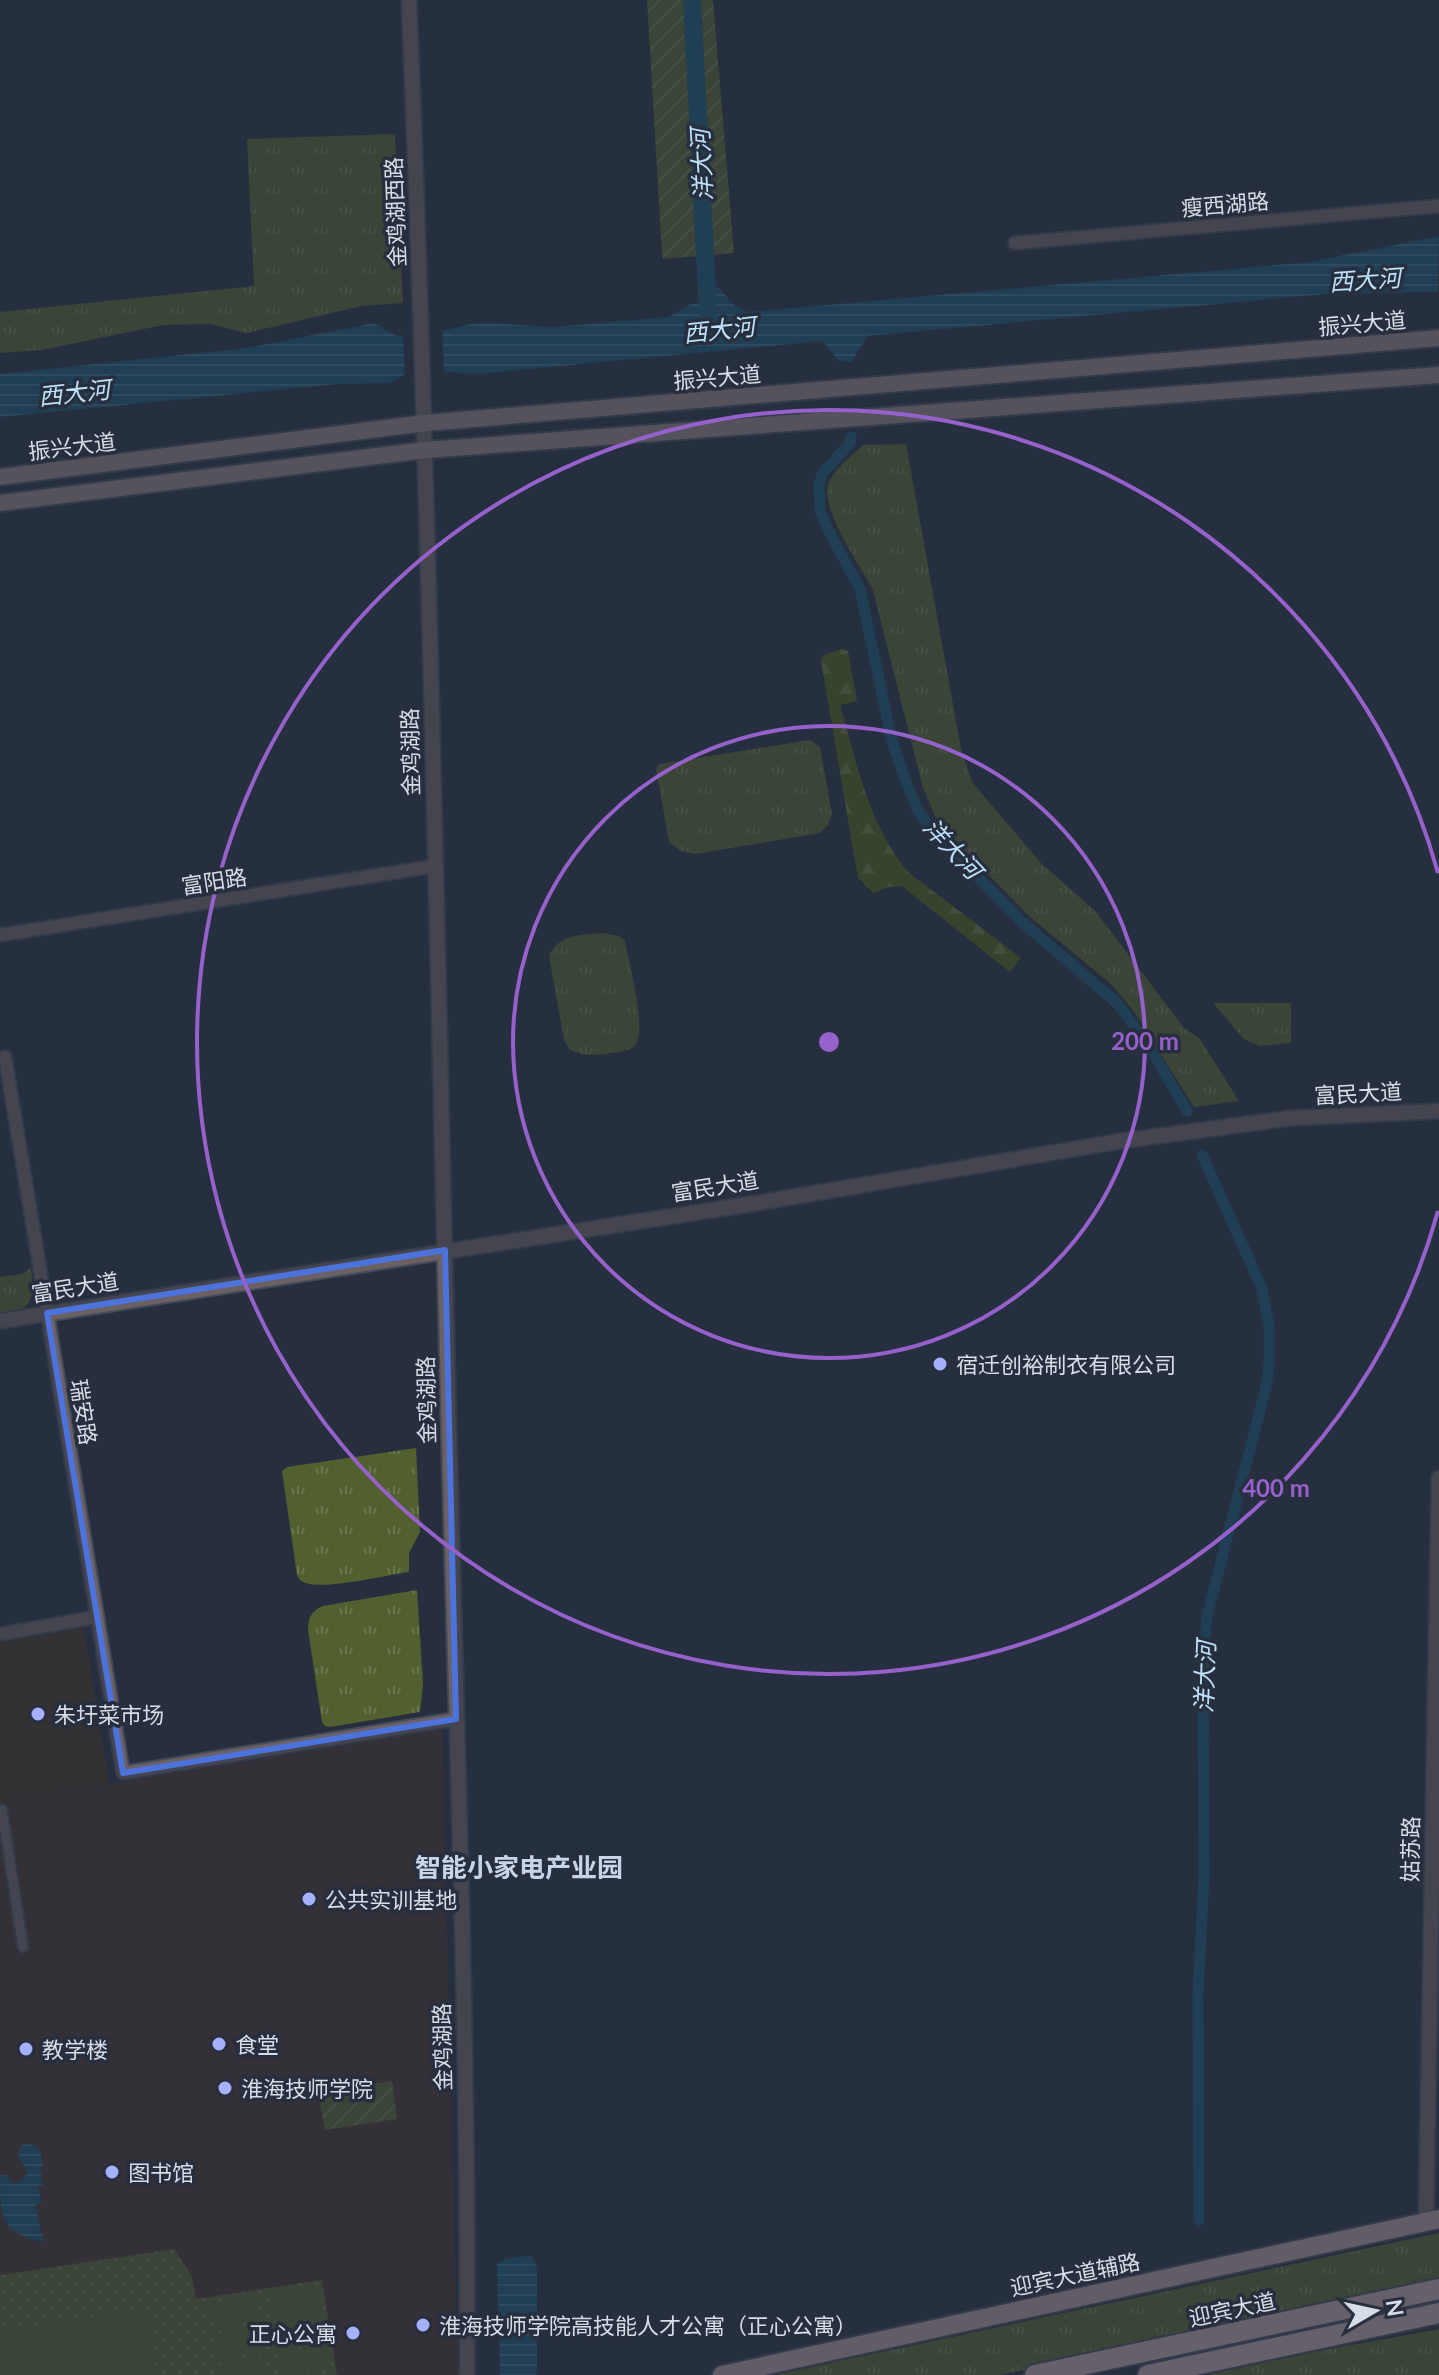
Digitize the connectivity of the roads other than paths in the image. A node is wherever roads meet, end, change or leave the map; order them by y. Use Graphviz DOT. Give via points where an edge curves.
graph roads {
  1 [pos="409,0"];
  2 [pos="1439,206"];
  3 [pos="1015,243"];
  4 [pos="1439,338"];
  5 [pos="1439,375"];
  6 [pos="425,423"];
  7 [pos="425,450"];
  8 [pos="0,477"];
  9 [pos="0,503"];
  10 [pos="435,866"];
  11 [pos="0,935"];
  12 [pos="5,1057"];
  13 [pos="1439,1111"];
  14 [pos="445,1250"];
  15 [pos="47,1313"];
  16 [pos="0,1321"];
  17 [pos="1439,1478"];
  18 [pos="1439,1507"];
  19 [pos="97,1617"];
  20 [pos="0,1634"];
  21 [pos="456,1719"];
  22 [pos="2,1810"];
  23 [pos="23,1947"];
  24 [pos="1432,2220"];
  25 [pos="1439,2289"];
  26 [pos="1439,2313"];
  27 [pos="467,2375"];
  28 [pos="722,2375"];
  29 [pos="1035,2375"];
  30 [pos="1148,2375"];
  1 -- 6 [label="street, 金鸡湖西路"];
  2 -- 3 [label="street, 瘦西湖路"];
  4 -- 6 [label="main road, 振兴大道"];
  5 -- 7 [label="main road"];
  6 -- 7 [label="street, 金鸡湖路"];
  6 -- 8 [label="main road, 振兴大道"];
  7 -- 9 [label="main road"];
  7 -- 10 [label="street, 金鸡湖路"];
  10 -- 11 [label="street, 富阳路"];
  10 -- 14 [label="street, 金鸡湖路"];
  12 -- 15 [label="street, 瑞安路"];
  13 -- 14 [label="street, 富民大道" via="1291,1118 1121,1141"];
  14 -- 15 [label="street, 富民大道"];
  14 -- 21 [label="street, 金鸡湖路"];
  15 -- 16 [label="street, 富民大道"];
  15 -- 19 [label="street, 瑞安路"];
  17 -- 18 [label="street, 姑苏路"];
  18 -- 24 [label="street, 姑苏路"];
  19 -- 20 [label="street"];
  19 -- 21 [label="street, 瑞安路" via="123,1773"];
  21 -- 27 [label="street, 金鸡湖路"];
  22 -- 23 [label="street"];
  24 -- 28 [label="main road, 迎宾大道辅路"];
  25 -- 29 [label="highway, 迎宾大道"];
  26 -- 30 [label="highway"];
}
